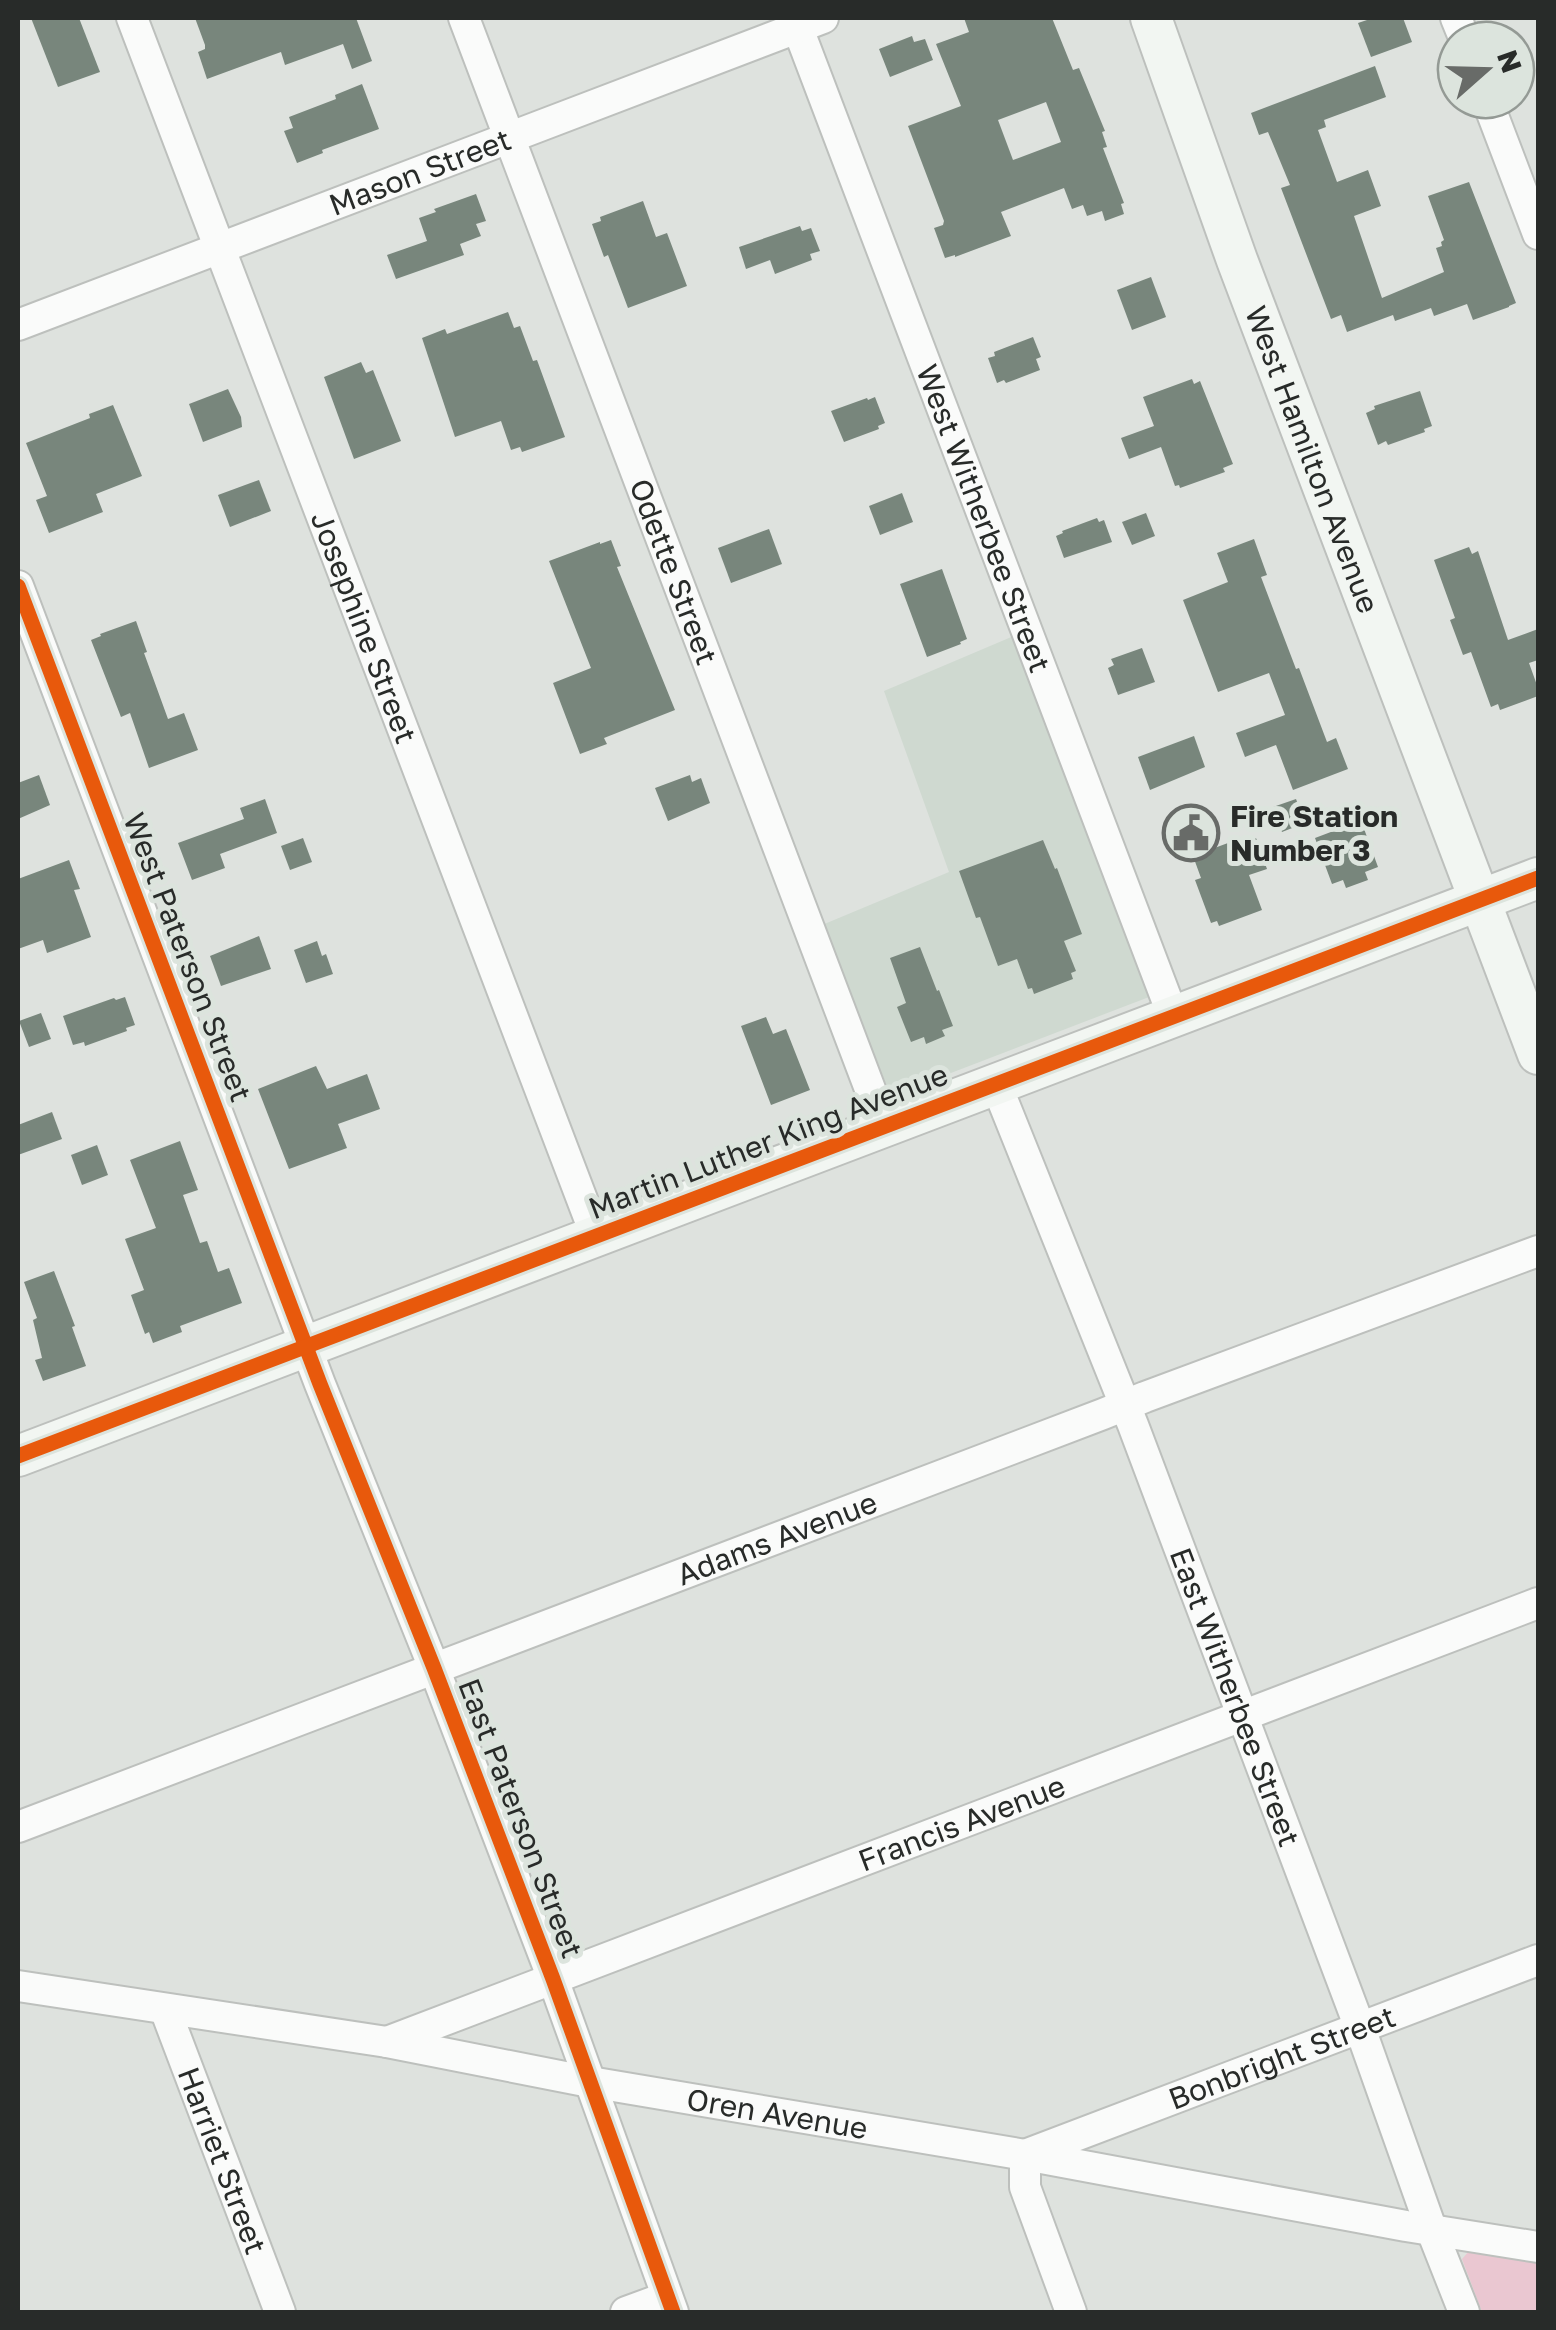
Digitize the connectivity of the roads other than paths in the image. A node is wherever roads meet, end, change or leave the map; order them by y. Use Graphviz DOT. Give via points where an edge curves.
graph roads {
  1 [pos="132,18"];
  2 [pos="464,18"];
  3 [pos="1151,18"];
  4 [pos="805,21"];
  5 [pos="1495,120"];
  6 [pos="510,137"];
  7 [pos="1538,234"];
  8 [pos="220,248"];
  9 [pos="18,325"];
  10 [pos="18,586"];
  11 [pos="1538,878"];
  12 [pos="1480,900"];
  13 [pos="1173,1016"];
  14 [pos="1538,1054"];
  15 [pos="996,1084"];
  16 [pos="884,1126"];
  17 [pos="596,1236"];
  18 [pos="1538,1251"];
  19 [pos="306,1347"];
  20 [pos="1124,1405"];
  21 [pos="18,1456"];
  22 [pos="1538,1603"];
  23 [pos="434,1668"];
  24 [pos="1242,1715"];
  25 [pos="18,1827"];
  26 [pos="1538,1960"];
  27 [pos="553,1979"];
  28 [pos="18,1986"];
  29 [pos="166,2009"];
  30 [pos="1360,2028"];
  31 [pos="386,2042"];
  32 [pos="590,2082"];
  33 [pos="1025,2155"];
  34 [pos="1432,2231"];
  35 [pos="1538,2247"];
  36 [pos="670,2305"];
  37 [pos="280,2312"];
  38 [pos="626,2312"];
  39 [pos="1071,2312"];
  40 [pos="1464,2312"];
  1 -- 8 [label="street, Josephine Street"];
  2 -- 6 [label="street, Odette Street"];
  3 -- 12 [label="street, West Hamilton Avenue"];
  4 -- 6 [label="street, Mason Street"];
  4 -- 13 [label="street, West Witherbee Street"];
  5 -- 7 [label="street"];
  6 -- 8 [label="street, Mason Street"];
  6 -- 16 [label="street, Odette Street"];
  8 -- 9 [label="street, Mason Street"];
  8 -- 17 [label="street, Josephine Street"];
  10 -- 19 [label="street, West Paterson Street"];
  11 -- 12 [label="street, Martin Luther King Avenue"];
  12 -- 13 [label="street, Martin Luther King Avenue"];
  12 -- 14 [label="street, West Hamilton Avenue"];
  13 -- 15 [label="street, Martin Luther King Avenue"];
  15 -- 16 [label="street, Martin Luther King Avenue"];
  15 -- 20 [label="street, East Witherbee Street"];
  16 -- 17 [label="street, Martin Luther King Avenue"];
  17 -- 19 [label="street, Martin Luther King Avenue"];
  18 -- 20 [label="street, Adams Avenue"];
  19 -- 21 [label="street, Martin Luther King Avenue"];
  19 -- 23 [label="street, East Paterson Street"];
  20 -- 23 [label="street, Adams Avenue"];
  20 -- 24 [label="street, East Witherbee Street"];
  22 -- 24 [label="street, Francis Avenue"];
  23 -- 25 [label="street, Adams Avenue"];
  23 -- 27 [label="street, East Paterson Street"];
  24 -- 27 [label="street, Francis Avenue"];
  24 -- 30 [label="street, East Witherbee Street"];
  26 -- 30 [label="street, Bonbright Street"];
  27 -- 31 [label="street, Francis Avenue"];
  27 -- 32 [label="street, East Paterson Street"];
  28 -- 29 [label="street, Oren Avenue"];
  29 -- 31 [label="street, Oren Avenue"];
  29 -- 37 [label="street, Harriet Street"];
  30 -- 33 [label="street, Bonbright Street"];
  30 -- 34 [label="street, East Witherbee Street"];
  31 -- 32 [label="street, Oren Avenue"];
  32 -- 33 [label="street, Oren Avenue"];
  32 -- 36 [label="street, East Paterson Street"];
  33 -- 34 [label="street, Oren Avenue"];
  33 -- 39 [label="street" via="1026,2187"];
  34 -- 35 [label="street, Oren Avenue"];
  34 -- 40 [label="street, East Witherbee Street"];
  36 -- 38 [label="street"];
}
